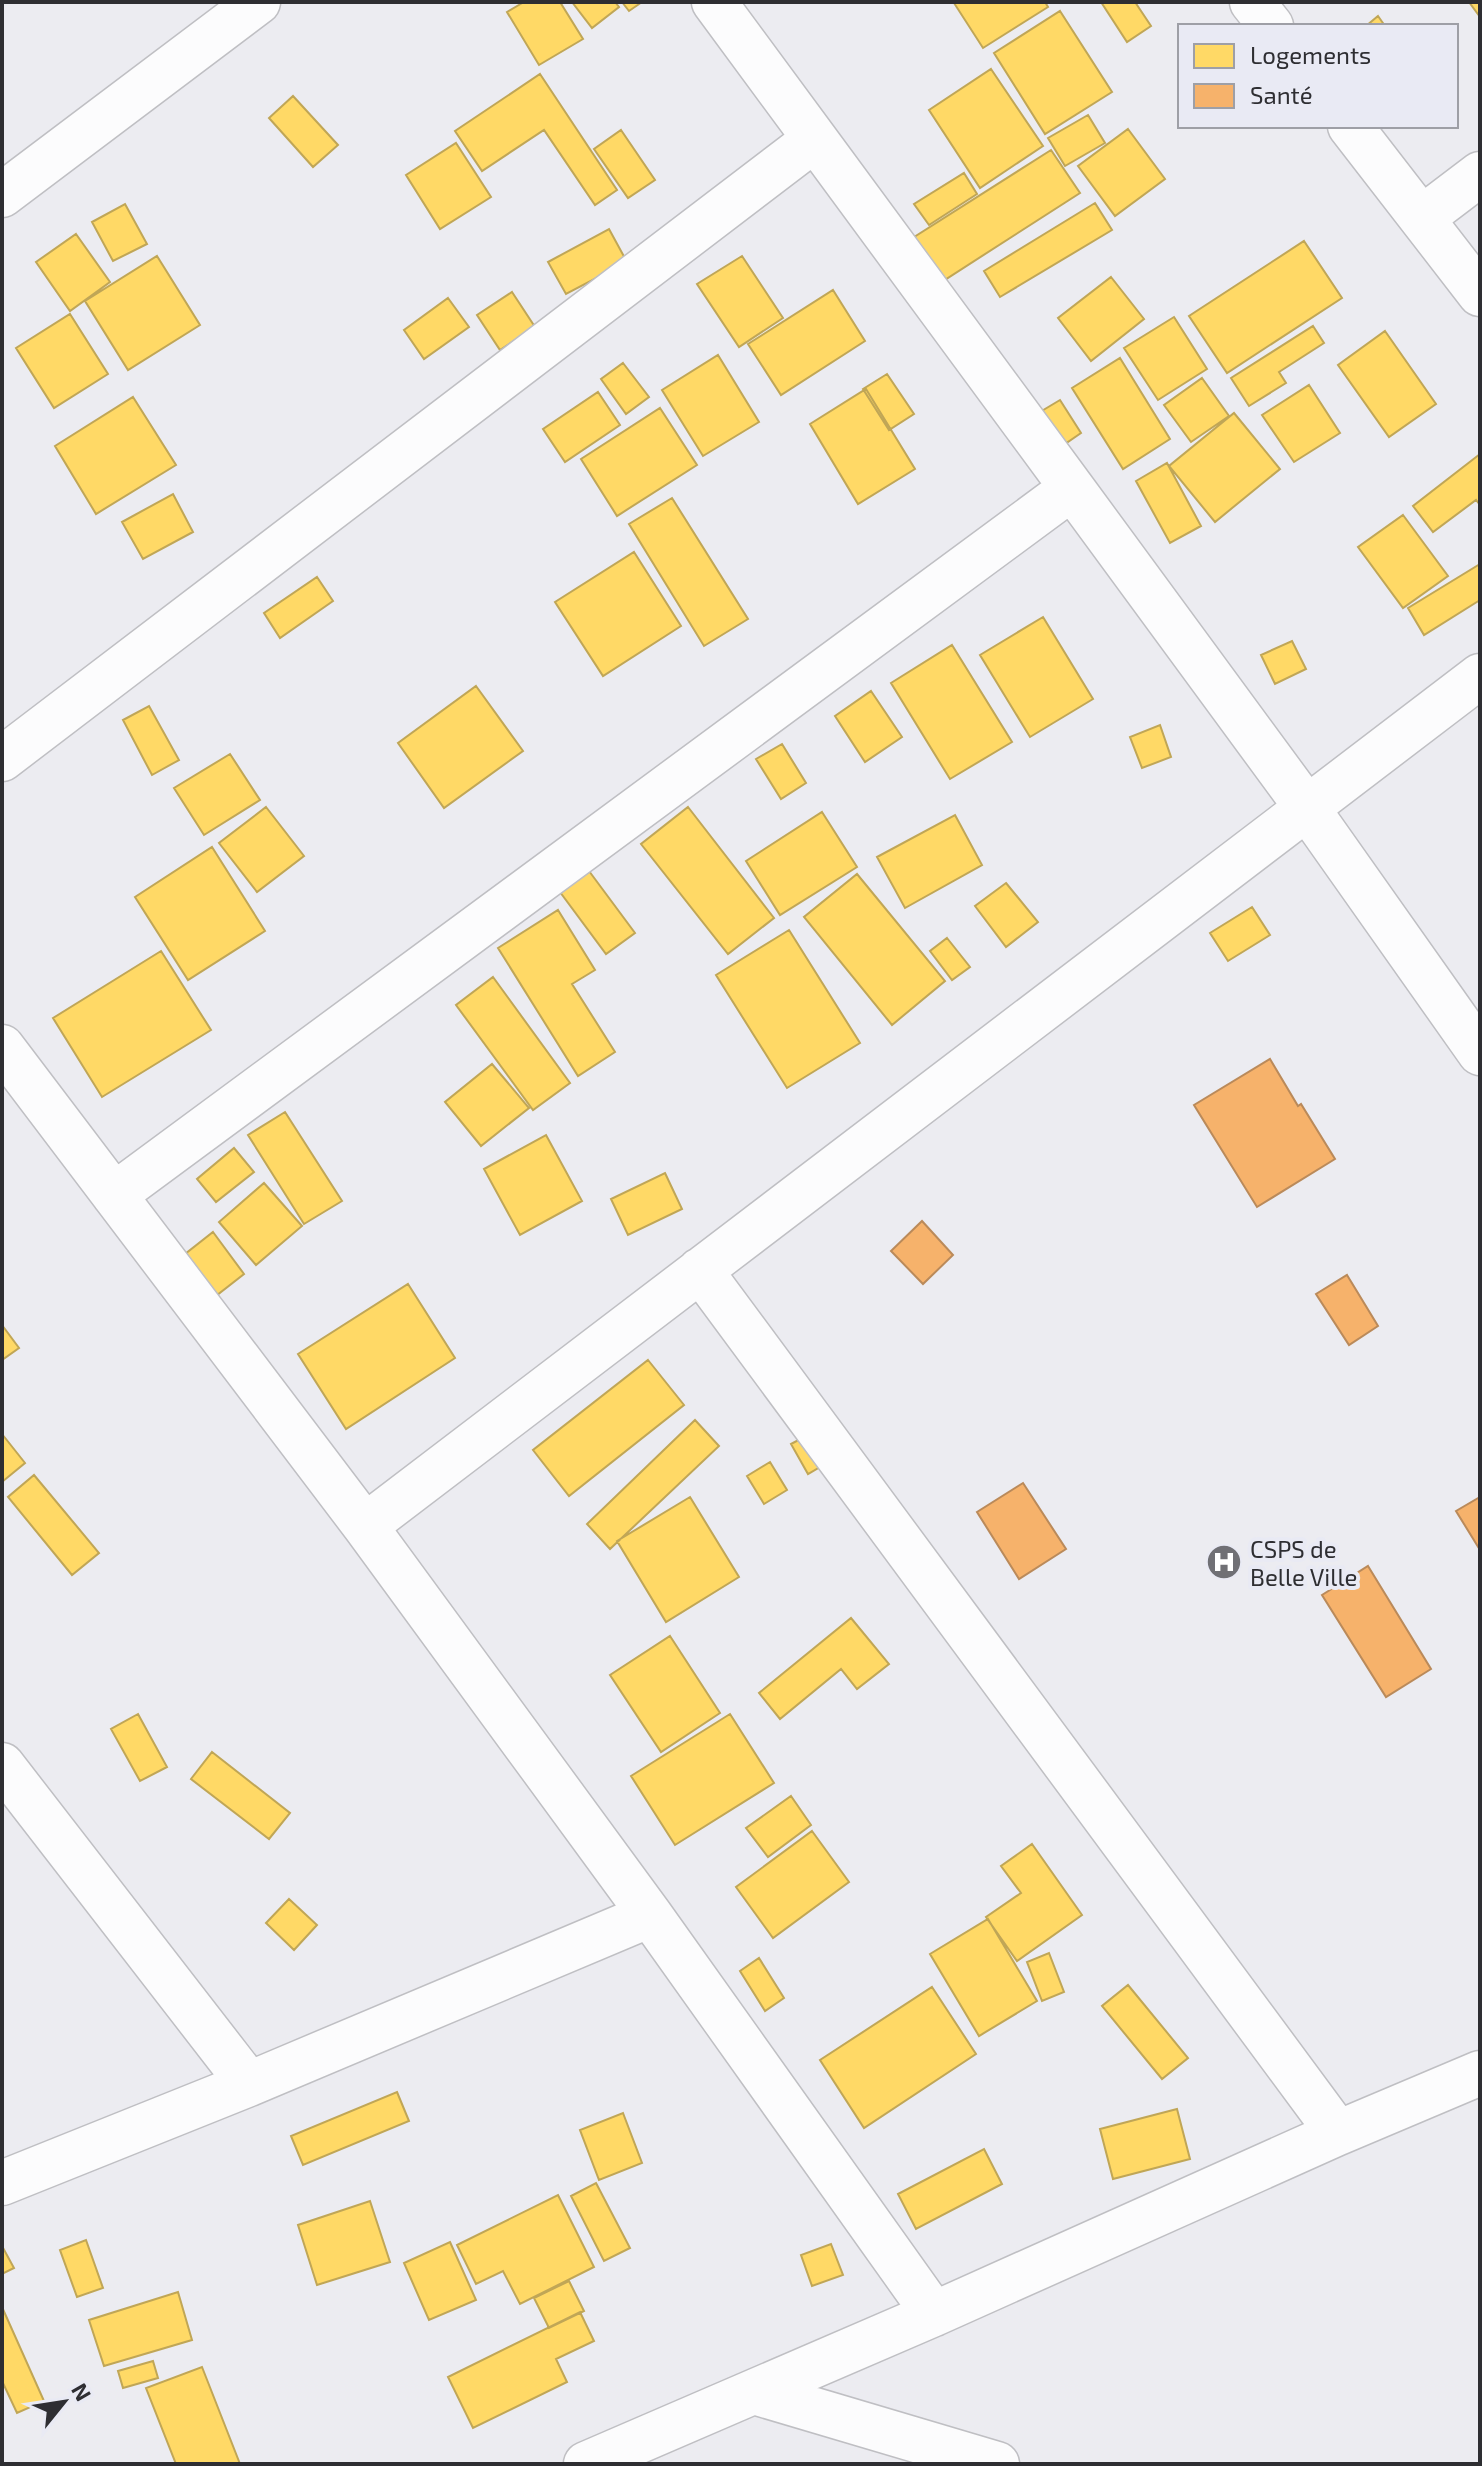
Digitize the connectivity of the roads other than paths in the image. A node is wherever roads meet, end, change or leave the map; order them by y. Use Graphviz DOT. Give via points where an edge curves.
graph roads {
  1 [pos="258,2"];
  2 [pos="714,2"];
  3 [pos="1252,2"];
  4 [pos="1269,24"];
  5 [pos="1352,128"];
  6 [pos="815,139"];
  7 [pos="1480,174"];
  8 [pos="2,195"];
  9 [pos="1422,218"];
  10 [pos="1480,294"];
  11 [pos="1072,488"];
  12 [pos="1480,676"];
  13 [pos="2,759"];
  14 [pos="1307,808"];
  15 [pos="2,1047"];
  16 [pos="1480,1053"];
  17 [pos="114,1195"];
  18 [pos="700,1270"];
  19 [pos="365,1526"];
  20 [pos="2,1765"];
  21 [pos="650,1915"];
  22 [pos="1480,2073"];
  23 [pos="249,2084"];
  24 [pos="1338,2133"];
  25 [pos="2,2183"];
  26 [pos="934,2314"];
  27 [pos="754,2392"];
  28 [pos="586,2464"];
  29 [pos="997,2464"];
  1 -- 8 [label="street"];
  2 -- 6 [label="street"];
  3 -- 4 [label="street"];
  5 -- 9 [label="street"];
  6 -- 11 [label="street"];
  6 -- 13 [label="street"];
  7 -- 9 [label="street"];
  9 -- 10 [label="street"];
  11 -- 14 [label="street"];
  11 -- 17 [label="street"];
  12 -- 14 [label="street"];
  14 -- 16 [label="street"];
  14 -- 18 [label="street"];
  15 -- 17 [label="street"];
  17 -- 19 [label="street"];
  18 -- 19 [label="street"];
  18 -- 24 [label="street"];
  19 -- 21 [label="street"];
  20 -- 23 [label="street"];
  21 -- 23 [label="street"];
  21 -- 26 [label="street"];
  22 -- 24 [label="street"];
  23 -- 25 [label="street"];
  24 -- 26 [label="street"];
  26 -- 27 [label="street"];
  27 -- 28 [label="street"];
  27 -- 29 [label="street"];
}
